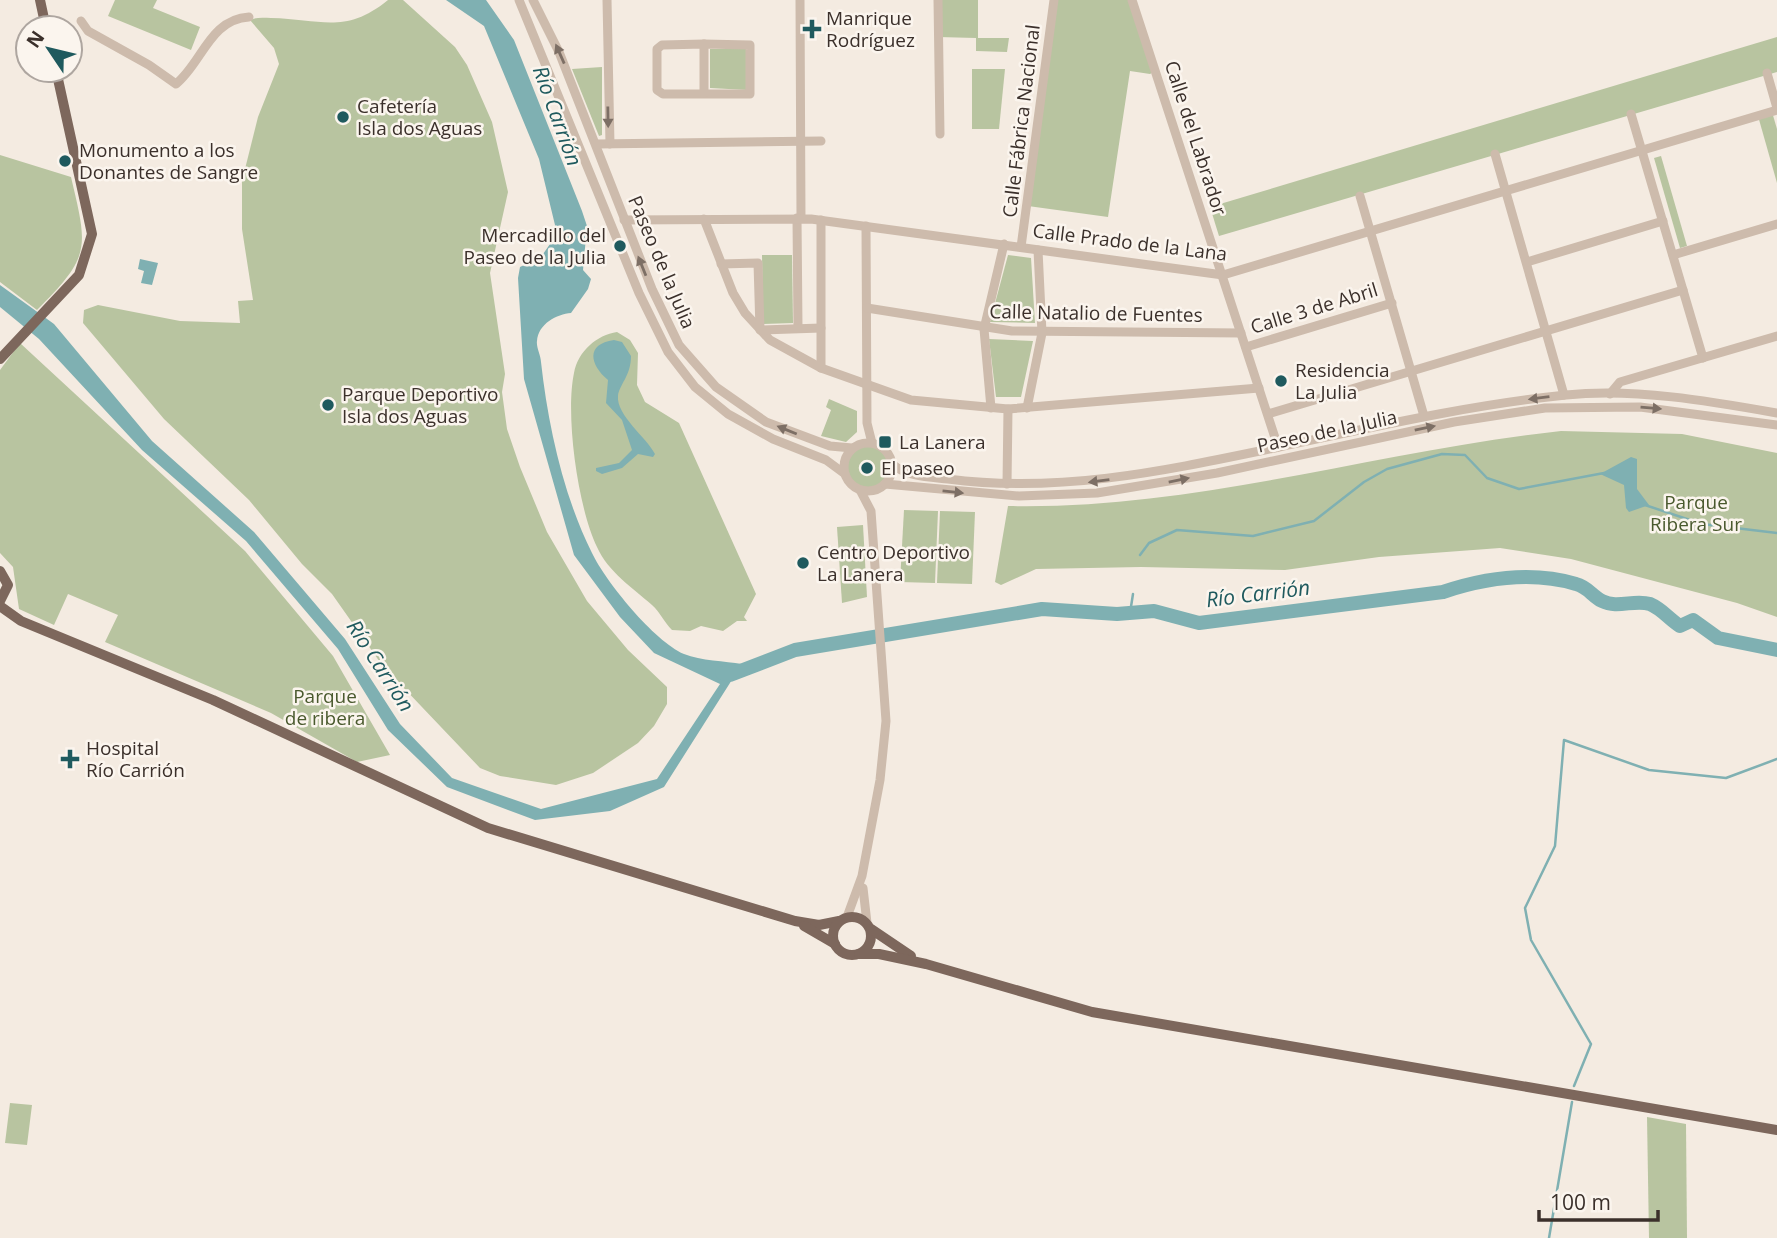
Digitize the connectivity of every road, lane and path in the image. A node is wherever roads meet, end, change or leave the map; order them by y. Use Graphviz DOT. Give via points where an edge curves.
graph roads {
  1 [pos="519,0"];
  2 [pos="533,0"];
  3 [pos="607,0"];
  4 [pos="800,0"];
  5 [pos="937,0"];
  6 [pos="1054,0"];
  7 [pos="1132,0"];
  8 [pos="249,17"];
  9 [pos="84,26"];
  10 [pos="704,44"];
  11 [pos="1767,74"];
  12 [pos="59,84"];
  13 [pos="704,93"];
  14 [pos="1777,109"];
  15 [pos="1631,114"];
  16 [pos="940,134"];
  17 [pos="801,141"];
  18 [pos="821,141"];
  19 [pos="597,144"];
  20 [pos="610,144"];
  21 [pos="1641,150"];
  22 [pos="1495,154"];
  23 [pos="1506,191"];
  24 [pos="1360,196"];
  25 [pos="799,218"];
  26 [pos="704,219"];
  27 [pos="624,220"];
  28 [pos="821,220"];
  29 [pos="1663,221"];
  30 [pos="1777,224"];
  31 [pos="866,226"];
  32 [pos="1371,231"];
  33 [pos="1004,244"];
  34 [pos="1021,247"];
  35 [pos="1038,250"];
  36 [pos="1673,255"];
  37 [pos="1527,262"];
  38 [pos="721,264"];
  39 [pos="1223,275"];
  40 [pos="1683,290"];
  41 [pos="1392,303"];
  42 [pos="867,308"];
  43 [pos="798,328"];
  44 [pos="821,328"];
  45 [pos="984,328"];
  46 [pos="760,330"];
  47 [pos="1546,331"];
  48 [pos="1042,333"];
  49 [pos="1241,333"];
  50 [pos="1777,336"];
  51 [pos="1246,346"];
  52 [pos="4,349"];
  53 [pos="1703,358"];
  54 [pos="0,359"];
  55 [pos="821,368"];
  56 [pos="1413,373"];
  57 [pos="867,386"];
  58 [pos="1259,388"];
  59 [pos="1611,394"];
  60 [pos="1564,395"];
  61 [pos="991,408"];
  62 [pos="1027,408"];
  63 [pos="1008,409"];
  64 [pos="1777,413"];
  65 [pos="1268,414"];
  66 [pos="1424,416"];
  67 [pos="867,423"];
  68 [pos="1777,425"];
  69 [pos="872,443"];
  70 [pos="856,446"];
  71 [pos="1278,447"];
  72 [pos="845,459"];
  73 [pos="826,460"];
  74 [pos="892,464"];
  75 [pos="845,474"];
  76 [pos="885,484"];
  77 [pos="1007,484"];
  78 [pos="860,490"];
  79 [pos="875,490"];
  80 [pos="871,511"];
  81 [pos="0,571"];
  82 [pos="2,601"];
  83 [pos="862,876"];
  84 [pos="844,919"];
  85 [pos="795,921"];
  86 [pos="869,926"];
  87 [pos="835,944"];
  88 [pos="859,954"];
  89 [pos="926,964"];
  90 [pos="1777,1130"];
  1 -- 73 [label="street, Paseo de la Julia" via="639,293 668,352 695,387 728,414 773,439"];
  19 -- 2 [label="street, Paseo de la Julia, one-way"];
  3 -- 20 [label="street, one-way"];
  4 -- 17 [label="street"];
  5 -- 16 [label="street"];
  6 -- 34 [label="street, Calle Fábrica Nacional"];
  7 -- 39 [label="street, Calle del Labrador"];
  8 -- 9 [label="street" via="237,18 214,34 176,84"];
  10 -- 13 [label="street"];
  10 -- 13 [label="street" via="657,49 657,90 663,94"];
  10 -- 13 [label="street" via="750,45 750,94"];
  11 -- 14 [label="street"];
  12 -- 52 [label="main road" via="92,234 79,275"];
  14 -- 21 [label="street, Calle Prado de la Lana"];
  15 -- 21 [label="street"];
  17 -- 18 [label="street"];
  17 -- 20 [label="street"];
  17 -- 25 [label="street"];
  19 -- 20 [label="street"];
  19 -- 27 [label="street, Paseo de la Julia"];
  21 -- 23 [label="street, Calle Prado de la Lana"];
  21 -- 29 [label="street"];
  22 -- 23 [label="street"];
  23 -- 32 [label="street, Calle Prado de la Lana"];
  23 -- 37 [label="street"];
  24 -- 32 [label="street"];
  25 -- 26 [label="street, Calle Prado de la Lana"];
  25 -- 28 [label="street, Calle Prado de la Lana"];
  25 -- 43 [label="street"];
  26 -- 27 [label="street, Calle Prado de la Lana"];
  26 -- 38 [label="street"];
  70 -- 27 [label="street, Paseo de la Julia, one-way" via="830,446 766,422 706,378 667,324"];
  28 -- 31 [label="street, Calle Prado de la Lana"];
  28 -- 44 [label="street"];
  29 -- 36 [label="street"];
  29 -- 37 [label="street"];
  30 -- 36 [label="street"];
  31 -- 33 [label="street, Calle Prado de la Lana"];
  31 -- 42 [label="street"];
  32 -- 39 [label="street, Calle Prado de la Lana"];
  32 -- 41 [label="street"];
  33 -- 34 [label="street, Calle Prado de la Lana"];
  33 -- 45 [label="street, Calle Fábrica Nacional"];
  34 -- 35 [label="street, Calle Prado de la Lana"];
  35 -- 39 [label="street, Calle Prado de la Lana"];
  35 -- 48 [label="street"];
  36 -- 40 [label="street"];
  37 -- 47 [label="street"];
  38 -- 46 [label="street" via="745,313"];
  38 -- 46 [label="street" via="758,263"];
  39 -- 49 [label="street, Calle del Labrador"];
  40 -- 47 [label="street"];
  40 -- 53 [label="street"];
  41 -- 51 [label="street, Calle 3 de Abril"];
  41 -- 56 [label="street"];
  42 -- 45 [label="street, Calle Natalio de Fuentes"];
  42 -- 57 [label="street"];
  43 -- 44 [label="street"];
  43 -- 46 [label="street"];
  44 -- 55 [label="street"];
  45 -- 48 [label="street, Calle Natalio de Fuentes"];
  45 -- 61 [label="street, Calle Fábrica Nacional"];
  46 -- 55 [label="street"];
  47 -- 56 [label="street"];
  47 -- 60 [label="street"];
  48 -- 49 [label="street, Calle Natalio de Fuentes"];
  48 -- 62 [label="street"];
  49 -- 51 [label="street, Calle del Labrador"];
  50 -- 53 [label="street"];
  51 -- 58 [label="street, Calle del Labrador"];
  52 -- 54 [label="main road"];
  53 -- 59 [label="street" via="1620,383"];
  55 -- 57 [label="street"];
  56 -- 65 [label="street"];
  56 -- 66 [label="street"];
  57 -- 61 [label="street" via="911,400"];
  57 -- 67 [label="street"];
  58 -- 62 [label="street"];
  58 -- 65 [label="street, Calle del Labrador"];
  59 -- 60 [label="street, Paseo de la Julia"];
  59 -- 64 [label="street, Paseo de la Julia" via="1699,400"];
  60 -- 66 [label="street, Paseo de la Julia, one-way"];
  61 -- 63 [label="street"];
  62 -- 63 [label="street"];
  63 -- 77 [label="street"];
  65 -- 71 [label="street, Calle del Labrador"];
  66 -- 71 [label="street, Paseo de la Julia"];
  67 -- 69 [label="street"];
  67 -- 70 [label="street"];
  76 -- 68 [label="street, Paseo de la Julia, one-way" via="1019,496 1107,492 1545,408 1640,407"];
  69 -- 70 [label="street"];
  69 -- 74 [label="street" via="886,451"];
  70 -- 72 [label="street"];
  71 -- 77 [label="street, Paseo de la Julia, one-way" via="1100,481"];
  72 -- 73 [label="street, Paseo de la Julia"];
  72 -- 75 [label="street"];
  73 -- 75 [label="street, Paseo de la Julia"];
  74 -- 76 [label="street"];
  74 -- 77 [label="street, Paseo de la Julia" via="915,475"];
  75 -- 78 [label="street"];
  76 -- 79 [label="street"];
  78 -- 79 [label="street"];
  78 -- 80 [label="street"];
  79 -- 80 [label="street"];
  80 -- 83 [label="street" via="885,687 883,753"];
  81 -- 82 [label="main road" via="7,580"];
  82 -- 85 [label="main road" via="12,617 139,668 488,828"];
  83 -- 84 [label="street"];
  83 -- 86 [label="street"];
  84 -- 85 [label="main road" via="819,925"];
  84 -- 86 [label="main road" via="858,917"];
  84 -- 87 [label="main road" via="833,932"];
  85 -- 87 [label="main road"];
  86 -- 88 [label="main road" via="871,941"];
  86 -- 89 [label="main road" via="899,951"];
  87 -- 88 [label="main road" via="847,954"];
  88 -- 89 [label="main road"];
  89 -- 90 [label="main road" via="1092,1012"];
}
